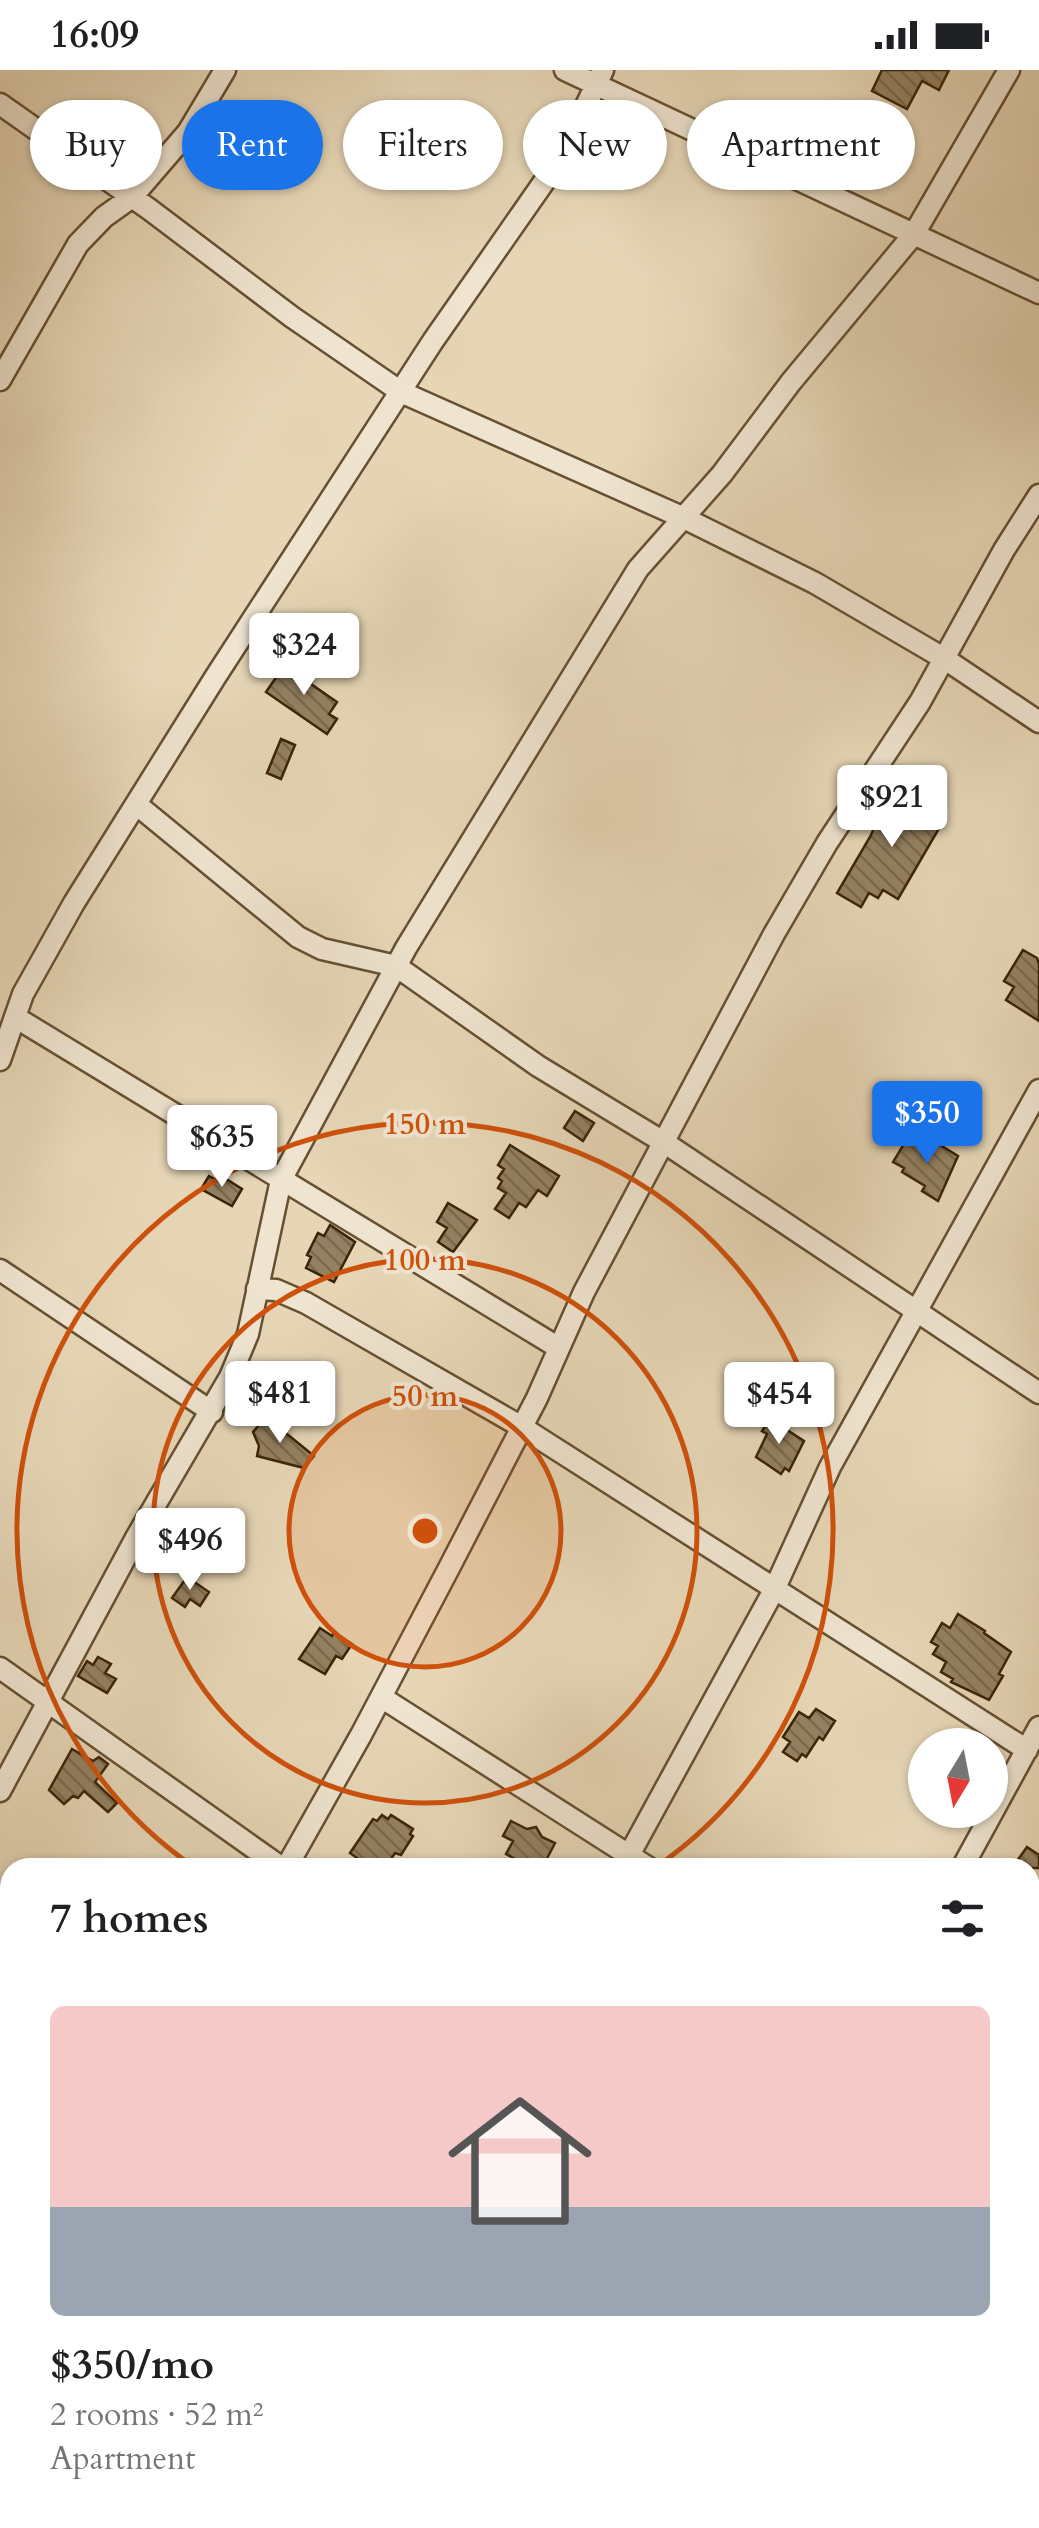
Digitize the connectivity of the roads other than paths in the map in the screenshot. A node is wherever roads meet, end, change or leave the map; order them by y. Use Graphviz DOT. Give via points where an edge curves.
graph roads {
  1 [pos="225,70"];
  2 [pos="565,70"];
  3 [pos="1009,70"];
  4 [pos="600,76"];
  5 [pos="0,104"];
  6 [pos="132,197"];
  7 [pos="914,234"];
  8 [pos="1039,293"];
  9 [pos="0,380"];
  10 [pos="401,392"];
  11 [pos="1039,494"];
  12 [pos="684,518"];
  13 [pos="945,658"];
  14 [pos="1039,722"];
  15 [pos="136,804"];
  16 [pos="396,966"];
  17 [pos="15,1016"];
  18 [pos="0,1060"];
  19 [pos="1039,1090"];
  20 [pos="665,1144"];
  21 [pos="281,1180"];
  22 [pos="0,1270"];
  23 [pos="257,1289"];
  24 [pos="920,1310"];
  25 [pos="558,1348"];
  26 [pos="1039,1392"];
  27 [pos="212,1412"];
  28 [pos="520,1426"];
  29 [pos="774,1590"];
  30 [pos="0,1668"];
  31 [pos="381,1697"];
  32 [pos="47,1702"];
  33 [pos="1039,1727"];
  34 [pos="1028,1750"];
  35 [pos="0,1791"];
  36 [pos="270,1858"];
  37 [pos="290,1858"];
  38 [pos="622,1858"];
  39 [pos="628,1858"];
  40 [pos="968,1858"];
  1 -- 6 [label="street" via="188,132"];
  2 -- 4 [label="street"];
  3 -- 7 [label="street"];
  4 -- 7 [label="street"];
  4 -- 10 [label="street" via="562,156"];
  5 -- 6 [label="street"];
  6 -- 9 [label="street" via="78,244"];
  6 -- 10 [label="street"];
  7 -- 8 [label="street"];
  7 -- 12 [label="street"];
  10 -- 12 [label="street"];
  10 -- 15 [label="street"];
  11 -- 13 [label="street"];
  12 -- 13 [label="street"];
  12 -- 16 [label="street" via="638,569"];
  13 -- 14 [label="street"];
  13 -- 20 [label="street" via="783,919"];
  15 -- 16 [label="street" via="298,937"];
  15 -- 17 [label="street"];
  16 -- 20 [label="street" via="538,1066"];
  16 -- 21 [label="street"];
  17 -- 18 [label="street"];
  17 -- 21 [label="street"];
  19 -- 24 [label="street"];
  20 -- 24 [label="street"];
  20 -- 25 [label="street"];
  21 -- 23 [label="street"];
  21 -- 25 [label="street"];
  22 -- 27 [label="street"];
  23 -- 27 [label="street" via="248,1334"];
  23 -- 28 [label="street" via="306,1303"];
  24 -- 26 [label="street"];
  24 -- 29 [label="street" via="830,1467"];
  25 -- 28 [label="street"];
  27 -- 32 [label="street"];
  28 -- 29 [label="street"];
  28 -- 31 [label="street"];
  29 -- 34 [label="street"];
  29 -- 39 [label="street"];
  30 -- 32 [label="street"];
  31 -- 37 [label="street"];
  31 -- 38 [label="street"];
  32 -- 35 [label="street"];
  32 -- 36 [label="street"];
  33 -- 34 [label="street"];
  34 -- 40 [label="street"];
}
